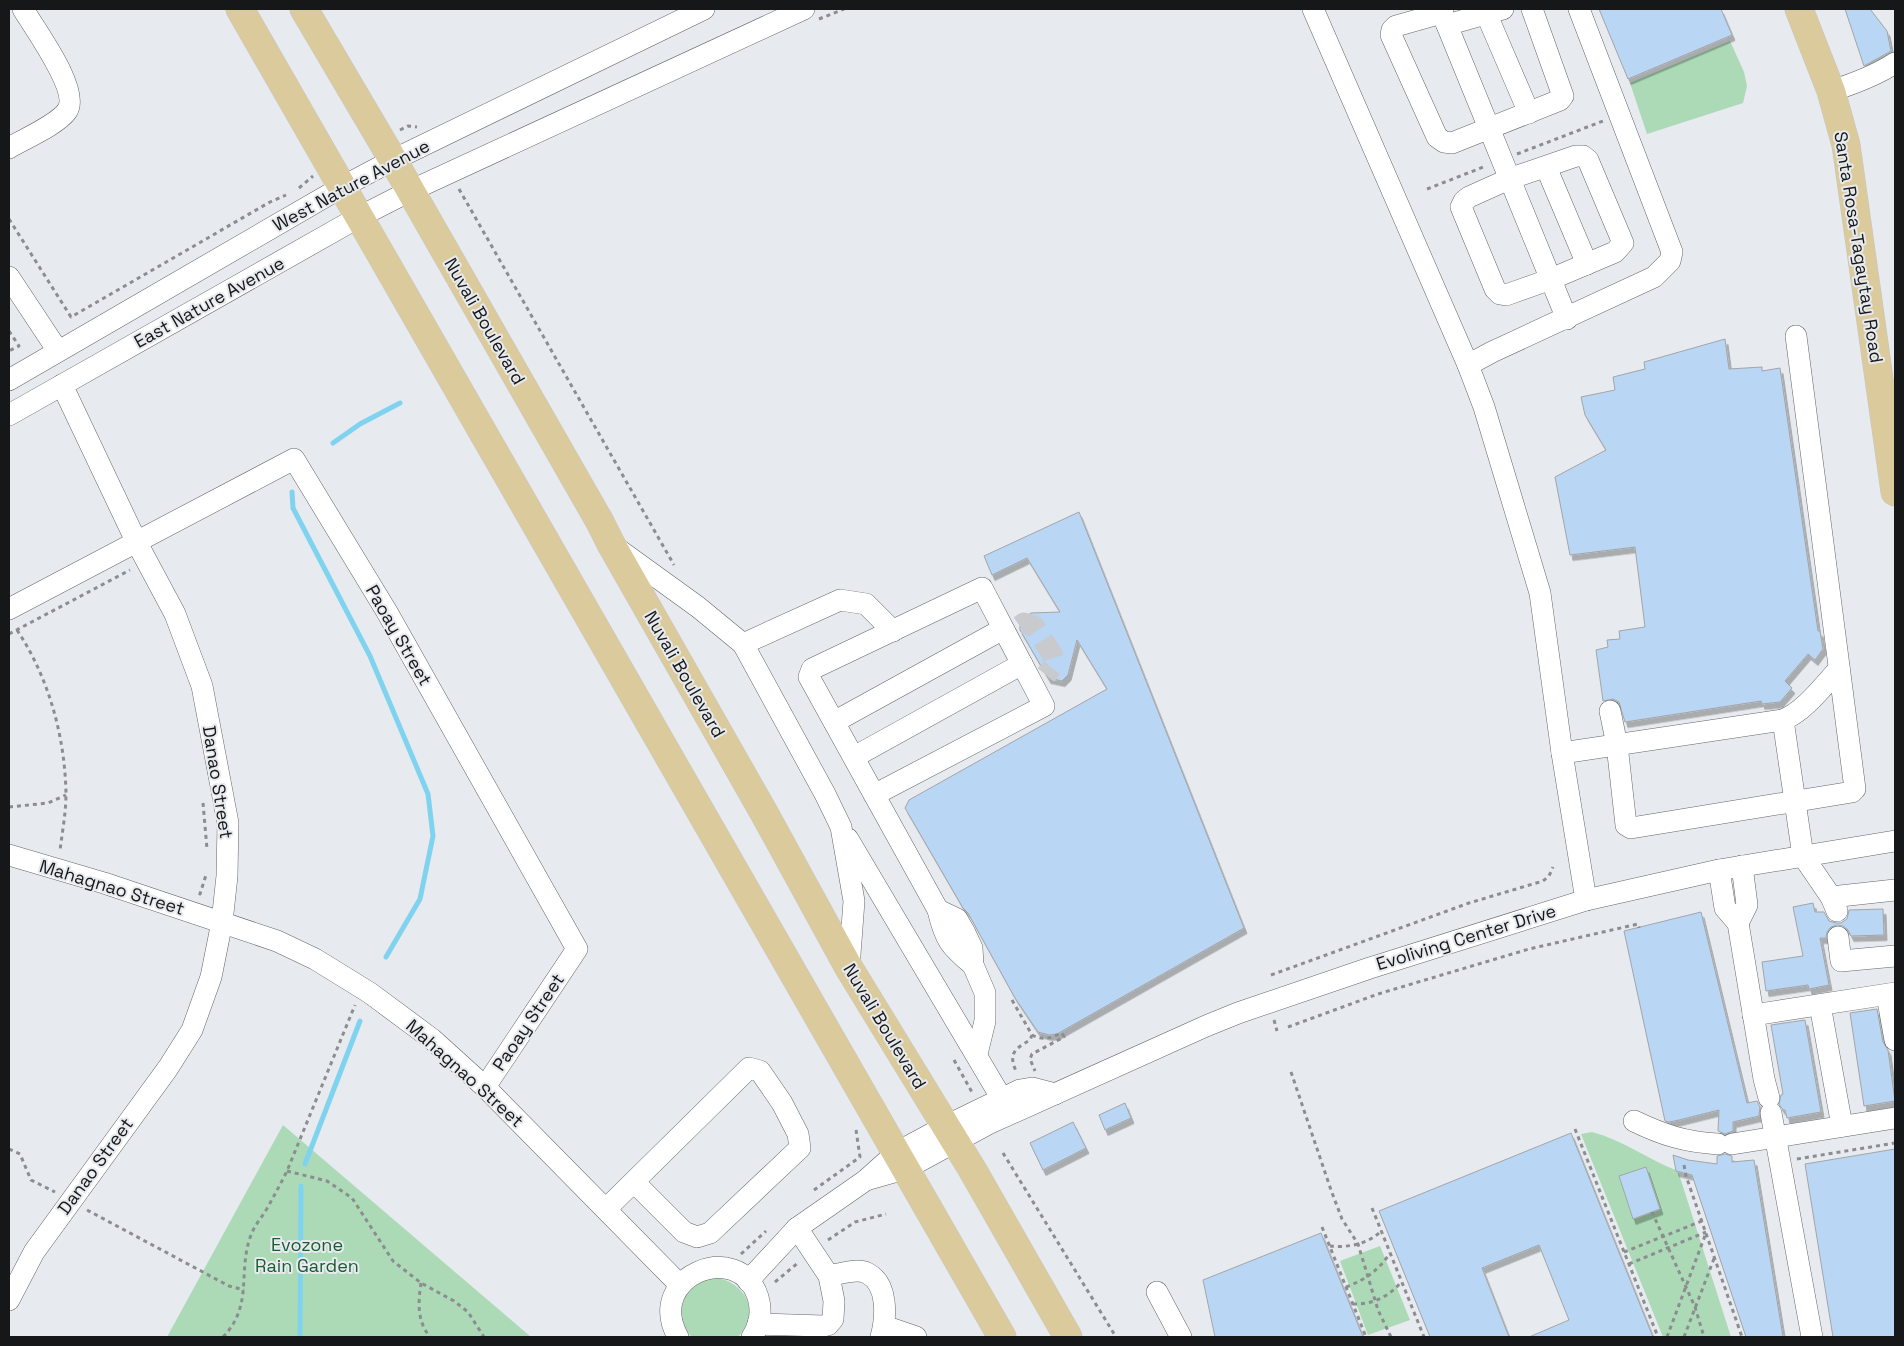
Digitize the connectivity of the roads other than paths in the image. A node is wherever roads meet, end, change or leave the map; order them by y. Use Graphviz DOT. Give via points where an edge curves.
graph roads {
  1 [pos="23,9"];
  2 [pos="240,9"];
  3 [pos="304,9"];
  4 [pos="704,9"];
  5 [pos="804,9"];
  6 [pos="1313,9"];
  7 [pos="1532,9"];
  8 [pos="1579,9"];
  9 [pos="1799,9"];
  10 [pos="1494,11"];
  11 [pos="1444,16"];
  12 [pos="1895,63"];
  13 [pos="1831,91"];
  14 [pos="1529,113"];
  15 [pos="1489,129"];
  16 [pos="9,148"];
  17 [pos="393,160"];
  18 [pos="1546,167"];
  19 [pos="1505,170"];
  20 [pos="342,187"];
  21 [pos="410,191"];
  22 [pos="359,217"];
  23 [pos="1587,264"];
  24 [pos="9,277"];
  25 [pos="1551,279"];
  26 [pos="1567,319"];
  27 [pos="1796,336"];
  28 [pos="58,351"];
  29 [pos="1468,365"];
  30 [pos="9,380"];
  31 [pos="62,385"];
  32 [pos="9,415"];
  33 [pos="1895,492"];
  34 [pos="137,542"];
  35 [pos="611,544"];
  36 [pos="9,609"];
  37 [pos="1010,629"];
  38 [pos="893,631"];
  39 [pos="743,644"];
  40 [pos="1022,664"];
  41 [pos="1839,669"];
  42 [pos="1610,711"];
  43 [pos="1783,720"];
  44 [pos="834,722"];
  45 [pos="1617,745"];
  46 [pos="1562,753"];
  47 [pos="854,757"];
  48 [pos="874,795"];
  49 [pos="1794,801"];
  50 [pos="841,827"];
  51 [pos="1895,842"];
  52 [pos="9,856"];
  53 [pos="1803,856"];
  54 [pos="1742,866"];
  55 [pos="1719,870"];
  56 [pos="1895,891"];
  57 [pos="1586,900"];
  58 [pos="222,922"];
  59 [pos="1738,923"];
  60 [pos="1838,937"];
  61 [pos="1895,956"];
  62 [pos="849,968"];
  63 [pos="1891,994"];
  64 [pos="1820,1005"];
  65 [pos="1753,1015"];
  66 [pos="1895,1040"];
  67 [pos="977,1054"];
  68 [pos="485,1087"];
  69 [pos="1056,1094"];
  70 [pos="1002,1099"];
  71 [pos="1895,1118"];
  72 [pos="1634,1121"];
  73 [pos="1842,1126"];
  74 [pos="950,1134"];
  75 [pos="1776,1137"];
  76 [pos="900,1161"];
  77 [pos="634,1182"];
  78 [pos="606,1210"];
  79 [pos="797,1228"];
  80 [pos="829,1276"];
  81 [pos="748,1281"];
  82 [pos="680,1286"];
  83 [pos="1157,1292"];
  84 [pos="9,1300"];
  85 [pos="755,1331"];
  86 [pos="883,1332"];
  87 [pos="678,1337"];
  88 [pos="916,1337"];
  89 [pos="1002,1337"];
  90 [pos="1068,1337"];
  91 [pos="1181,1337"];
  92 [pos="1812,1337"];
  1 -- 16 [label="street" via="66,80 70,99 68,110 59,121"];
  2 -- 20 [label="main road"];
  3 -- 17 [label="main road, Nuvali Boulevard"];
  4 -- 17 [label="street, West Nature Avenue"];
  5 -- 21 [label="street, West Nature Avenue"];
  6 -- 29 [label="street"];
  7 -- 14 [label="street" via="1563,96"];
  8 -- 26 [label="street" via="1672,252 1670,261 1654,277"];
  9 -- 13 [label="main road, Santa Rosa-Tagaytay Road"];
  10 -- 11 [label="street"];
  10 -- 14 [label="street"];
  11 -- 15 [label="street"];
  11 -- 15 [label="street" via="1396,26 1391,35 1437,136 1452,143"];
  12 -- 13 [label="street" via="1882,72"];
  13 -- 33 [label="main road, Santa Rosa-Tagaytay Road" via="1846,145"];
  14 -- 15 [label="street"];
  15 -- 19 [label="street"];
  17 -- 20 [label="street, West Nature Avenue"];
  17 -- 21 [label="main road, Nuvali Boulevard"];
  18 -- 19 [label="street"];
  18 -- 23 [label="street"];
  18 -- 23 [label="street" via="1576,156 1588,160 1623,243 1615,252"];
  19 -- 25 [label="street"];
  19 -- 25 [label="street" via="1464,201 1461,208 1495,290 1506,295"];
  20 -- 22 [label="main road"];
  20 -- 28 [label="street, West Nature Avenue"];
  21 -- 22 [label="street, East Nature Avenue"];
  21 -- 35 [label="main road, Nuvali Boulevard"];
  22 -- 31 [label="street, East Nature Avenue"];
  22 -- 76 [label="main road"];
  23 -- 25 [label="street"];
  24 -- 28 [label="street"];
  25 -- 26 [label="street"];
  26 -- 29 [label="street"];
  27 -- 41 [label="street"];
  28 -- 30 [label="street, West Nature Avenue"];
  29 -- 46 [label="street" via="1484,407 1540,593"];
  31 -- 32 [label="street, East Nature Avenue"];
  31 -- 34 [label="street, Danao Street"];
  34 -- 36 [label="street, Paoay Street"];
  34 -- 58 [label="street, Danao Street" via="175,614 202,686 228,823"];
  34 -- 68 [label="street, Paoay Street" via="294,458 382,604 577,949"];
  35 -- 39 [label="street"];
  35 -- 62 [label="main road, Nuvali Boulevard"];
  37 -- 38 [label="street" via="982,588"];
  37 -- 40 [label="street"];
  37 -- 44 [label="street"];
  38 -- 39 [label="street" via="866,604 840,600"];
  38 -- 44 [label="street" via="812,670 809,677"];
  39 -- 50 [label="street"];
  40 -- 47 [label="street"];
  40 -- 48 [label="street" via="1039,679 1044,706"];
  41 -- 43 [label="street" via="1803,706"];
  41 -- 49 [label="street" via="1854,788 1852,792"];
  42 -- 45 [label="street"];
  43 -- 45 [label="street"];
  43 -- 49 [label="street"];
  44 -- 47 [label="street"];
  45 -- 46 [label="street"];
  45 -- 49 [label="street" via="1626,825 1630,828"];
  46 -- 57 [label="street"];
  47 -- 48 [label="street"];
  48 -- 67 [label="street" via="938,910 957,919 972,948 972,965 985,993 985,1020"];
  49 -- 53 [label="street"];
  50 -- 62 [label="street" via="854,901"];
  50 -- 67 [label="street"];
  51 -- 53 [label="street, Evoliving Center Drive"];
  52 -- 58 [label="street, Mahagnao Street" via="62,857"];
  53 -- 54 [label="street, Evoliving Center Drive"];
  53 -- 56 [label="street" via="1834,904"];
  54 -- 55 [label="street, Evoliving Center Drive"];
  54 -- 59 [label="street" via="1747,905"];
  55 -- 57 [label="street, Evoliving Center Drive"];
  55 -- 59 [label="street" via="1725,908"];
  57 -- 69 [label="street, Evoliving Center Drive" via="1238,1013"];
  58 -- 68 [label="street, Mahagnao Street" via="277,941 315,959 362,988 432,1039"];
  58 -- 84 [label="street, Danao Street" via="211,977 192,1030 34,1252"];
  59 -- 65 [label="street"];
  60 -- 61 [label="street" via="1841,961"];
  62 -- 74 [label="main road, Nuvali Boulevard"];
  63 -- 64 [label="street"];
  63 -- 66 [label="street"];
  64 -- 65 [label="street"];
  64 -- 73 [label="street"];
  65 -- 75 [label="street"];
  67 -- 70 [label="street"];
  68 -- 78 [label="street, Mahagnao Street"];
  69 -- 70 [label="street, Evoliving Center Drive" via="1032,1088"];
  69 -- 74 [label="street, Evoliving Center Drive" via="988,1124"];
  70 -- 74 [label="street, Evoliving Center Drive"];
  71 -- 73 [label="street"];
  72 -- 75 [label="street" via="1680,1140 1725,1144"];
  73 -- 75 [label="street"];
  74 -- 76 [label="street, Evoliving Center Drive"];
  74 -- 90 [label="main road, Nuvali Boulevard"];
  75 -- 92 [label="street"];
  76 -- 79 [label="street, Evoliving Center Drive" via="866,1180"];
  76 -- 89 [label="main road"];
  77 -- 77 [label="street" via="684,1232 697,1237 710,1233 800,1148 798,1134 782,1103 760,1072 749,1068"];
  77 -- 78 [label="street"];
  78 -- 82 [label="street, Mahagnao Street"];
  79 -- 80 [label="street"];
  79 -- 81 [label="street, Evoliving Center Drive"];
  80 -- 85 [label="street" via="834,1301 833,1319 828,1325"];
  80 -- 86 [label="street" via="867,1272 877,1281 884,1295"];
  81 -- 82 [label="street" via="722,1267 707,1268 693,1273"];
  81 -- 85 [label="street" via="759,1301 760,1315"];
  82 -- 87 [label="street" via="673,1298 670,1314"];
  83 -- 91 [label="street"];
  86 -- 88 [label="street"];
}
